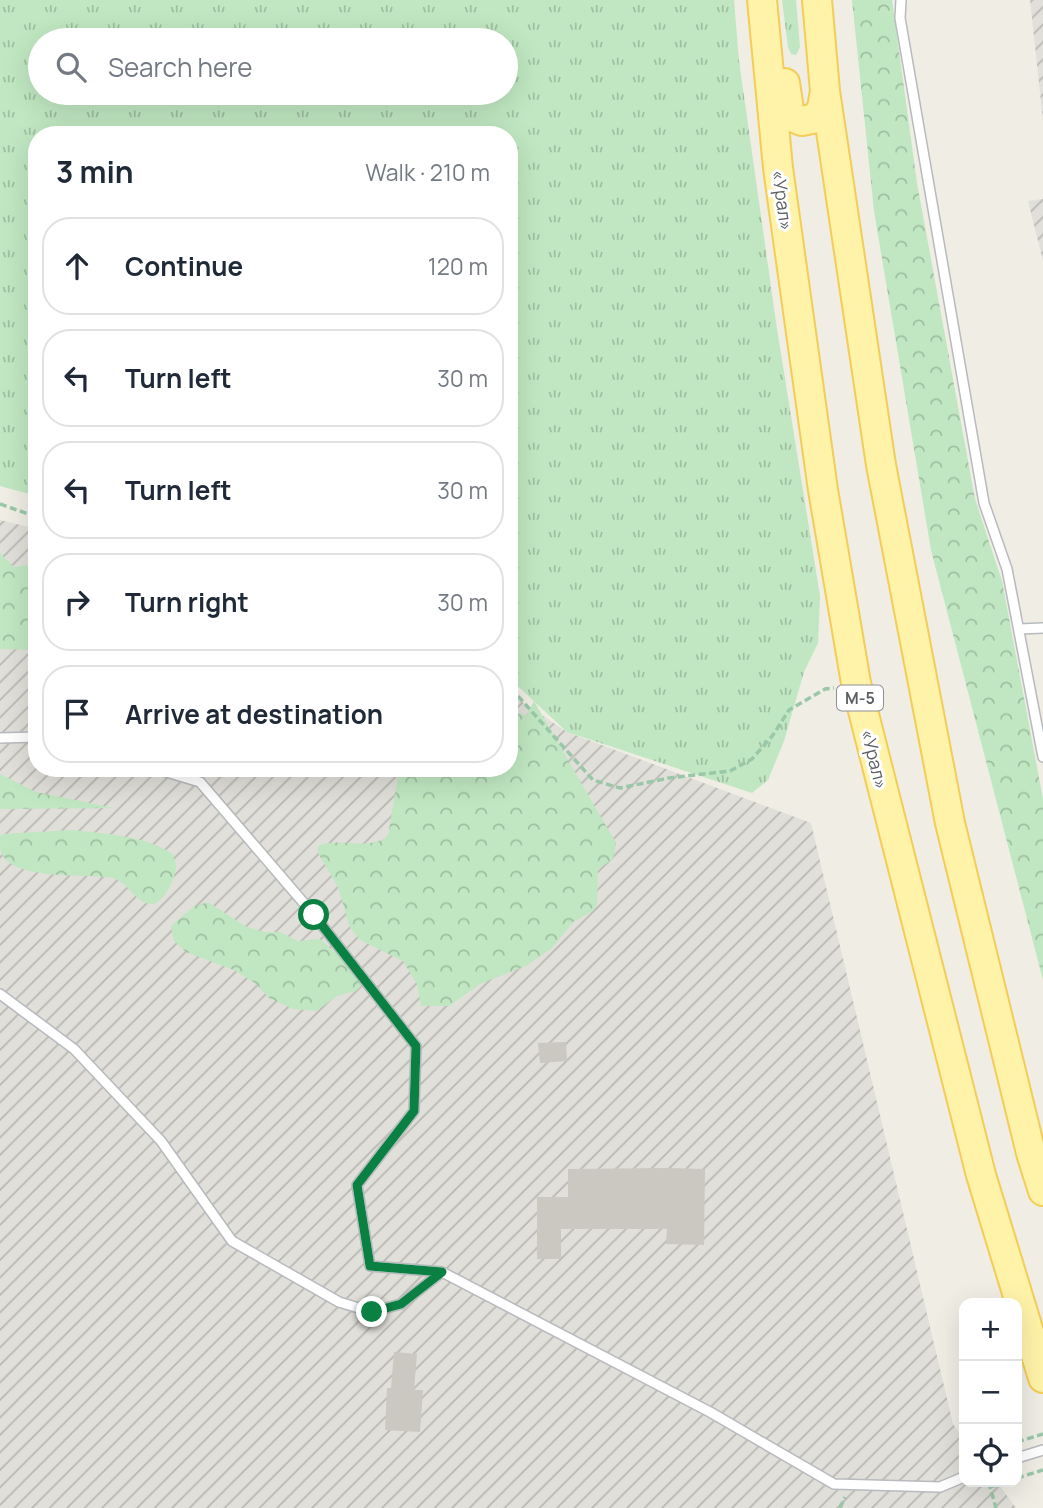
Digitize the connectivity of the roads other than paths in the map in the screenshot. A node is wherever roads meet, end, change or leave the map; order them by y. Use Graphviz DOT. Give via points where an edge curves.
graph roads {
  1 [pos="817,0"];
  2 [pos="901,0"];
  3 [pos="763,7"];
  4 [pos="825,91"];
  5 [pos="1043,628"];
  6 [pos="1018,629"];
  7 [pos="28,737"];
  8 [pos="0,738"];
  9 [pos="1043,757"];
  10 [pos="183,777"];
  11 [pos="0,994"];
  12 [pos="1043,1191"];
  13 [pos="442,1272"];
  14 [pos="1043,1378"];
  15 [pos="1043,1450"];
  16 [pos="1022,1456"];
  17 [pos="959,1479"];
  1 -- 4 [label="main road"];
  2 -- 6 [label="lane" via="900,18 984,503 1007,569"];
  3 -- 4 [label="main road" via="781,47 790,116 802,121 816,118"];
  3 -- 14 [label="main road, «Урал» / М-5" via="782,194 823,490 856,683 981,1175"];
  4 -- 12 [label="main road" via="881,465 950,823"];
  5 -- 6 [label="lane"];
  6 -- 9 [label="lane"];
  7 -- 8 [label="lane"];
  10 -- 13 [label="lane" via="200,782 314,915 416,1046 414,1111 357,1185 370,1266"];
  11 -- 13 [label="lane" via="74,1049 152,1132 232,1241 339,1302 372,1312 401,1304"];
  13 -- 17 [label="lane" via="710,1412 834,1484 940,1488"];
  15 -- 16 [label="lane"];
}
